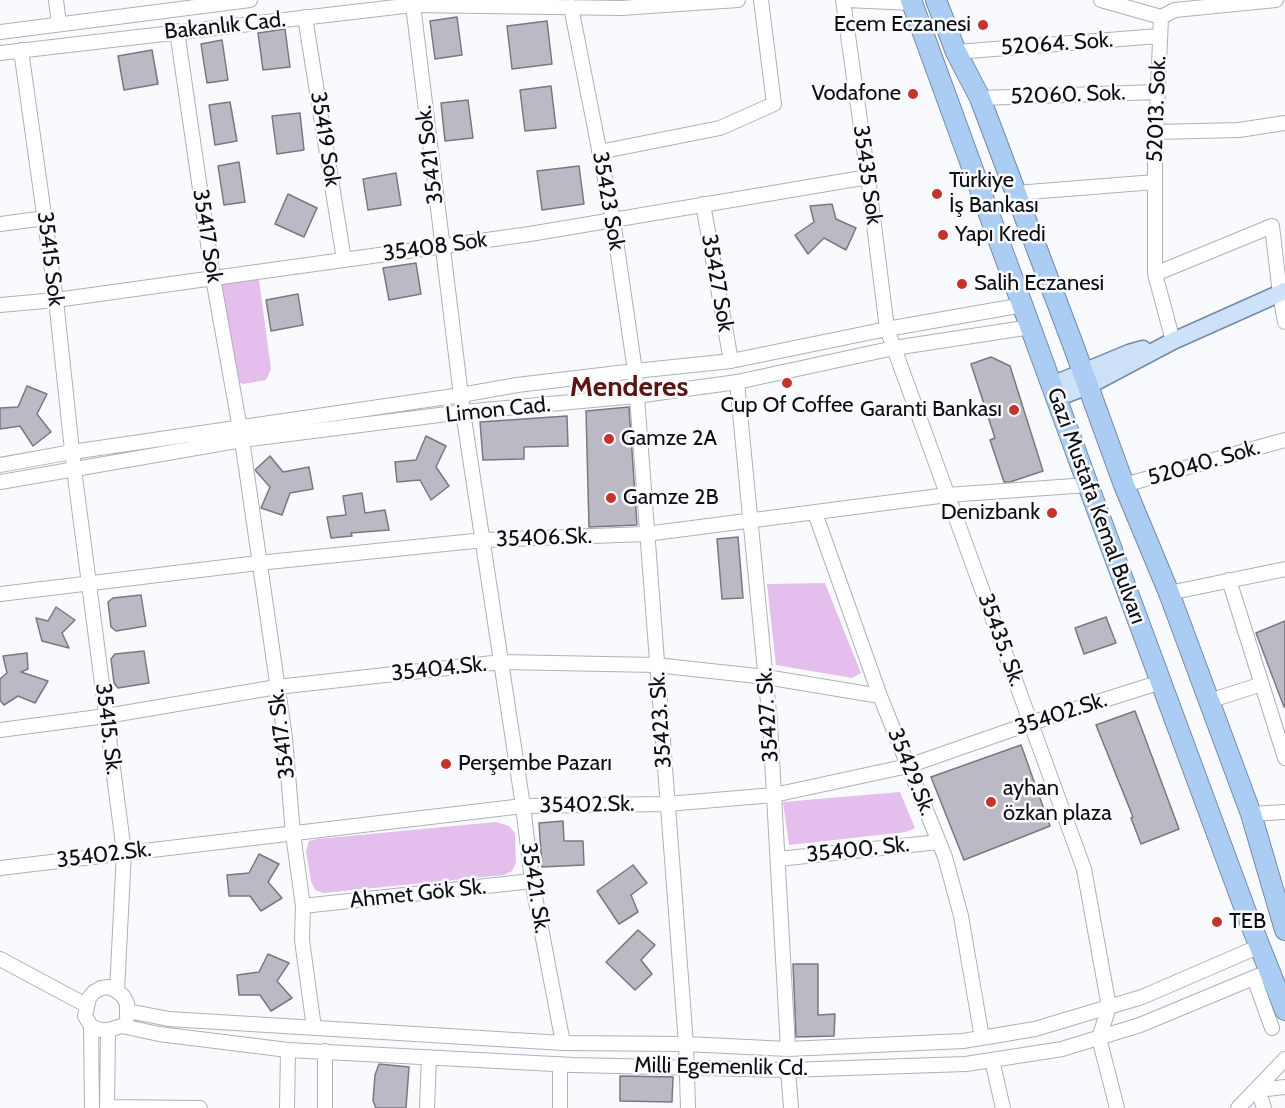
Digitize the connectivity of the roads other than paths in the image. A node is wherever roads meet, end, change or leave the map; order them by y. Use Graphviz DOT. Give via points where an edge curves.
graph roads {
  1 [pos="56,0"];
  2 [pos="250,0"];
  3 [pos="738,0"];
  4 [pos="760,0"];
  5 [pos="845,0"];
  6 [pos="936,0"];
  7 [pos="1101,0"];
  8 [pos="1276,0"];
  9 [pos="911,2"];
  10 [pos="164,5"];
  11 [pos="413,5"];
  12 [pos="1175,5"];
  13 [pos="571,7"];
  14 [pos="305,17"];
  15 [pos="1161,17"];
  16 [pos="59,24"];
  17 [pos="177,31"];
  18 [pos="0,32"];
  19 [pos="1159,36"];
  20 [pos="21,51"];
  21 [pos="956,52"];
  22 [pos="0,53"];
  23 [pos="1157,92"];
  24 [pos="980,98"];
  25 [pos="1285,123"];
  26 [pos="1156,132"];
  27 [pos="599,152"];
  28 [pos="868,177"];
  29 [pos="1155,182"];
  30 [pos="1016,193"];
  31 [pos="703,204"];
  32 [pos="45,218"];
  33 [pos="613,220"];
  34 [pos="0,224"];
  35 [pos="441,246"];
  36 [pos="344,260"];
  37 [pos="1155,274"];
  38 [pos="213,278"];
  39 [pos="1282,293"];
  40 [pos="56,300"];
  41 [pos="0,305"];
  42 [pos="1023,305"];
  43 [pos="1285,322"];
  44 [pos="1031,327"];
  45 [pos="887,329"];
  46 [pos="1173,341"];
  47 [pos="894,348"];
  48 [pos="731,361"];
  49 [pos="635,370"];
  50 [pos="1085,379"];
  51 [pos="737,382"];
  52 [pos="1054,392"];
  53 [pos="460,395"];
  54 [pos="636,396"];
  55 [pos="463,412"];
  56 [pos="240,434"];
  57 [pos="1285,440"];
  58 [pos="72,452"];
  59 [pos="0,465"];
  60 [pos="74,469"];
  61 [pos="0,482"];
  62 [pos="1088,485"];
  63 [pos="1124,485"];
  64 [pos="947,495"];
  65 [pos="815,513"];
  66 [pos="751,522"];
  67 [pos="646,534"];
  68 [pos="484,540"];
  69 [pos="258,562"];
  70 [pos="1285,569"];
  71 [pos="1229,580"];
  72 [pos="89,583"];
  73 [pos="1169,593"];
  74 [pos="0,594"];
  75 [pos="502,662"];
  76 [pos="656,665"];
  77 [pos="766,677"];
  78 [pos="1161,682"];
  79 [pos="1262,684"];
  80 [pos="277,687"];
  81 [pos="880,696"];
  82 [pos="1209,701"];
  83 [pos="106,716"];
  84 [pos="1031,723"];
  85 [pos="0,730"];
  86 [pos="1285,758"];
  87 [pos="908,766"];
  88 [pos="774,795"];
  89 [pos="667,804"];
  90 [pos="524,806"];
  91 [pos="1285,812"];
  92 [pos="1251,814"];
  93 [pos="293,834"];
  94 [pos="939,842"];
  95 [pos="124,852"];
  96 [pos="778,859"];
  97 [pos="0,868"];
  98 [pos="532,881"];
  99 [pos="303,906"];
  100 [pos="1285,930"];
  101 [pos="1260,946"];
  102 [pos="0,959"];
  103 [pos="1262,975"];
  104 [pos="117,991"];
  105 [pos="87,1005"];
  106 [pos="1110,1006"];
  107 [pos="1285,1010"];
  108 [pos="128,1011"];
  109 [pos="91,1026"];
  110 [pos="115,1028"];
  111 [pos="314,1028"];
  112 [pos="1272,1028"];
  113 [pos="982,1038"];
  114 [pos="1099,1038"];
  115 [pos="563,1043"];
  116 [pos="686,1044"];
  117 [pos="788,1049"];
  118 [pos="288,1050"];
  119 [pos="325,1051"];
  120 [pos="429,1057"];
  121 [pos="1285,1059"];
  122 [pos="992,1060"];
  123 [pos="560,1064"];
  124 [pos="687,1066"];
  125 [pos="788,1070"];
  126 [pos="1285,1087"];
  127 [pos="1258,1090"];
  128 [pos="92,1108"];
  129 [pos="107,1108"];
  130 [pos="200,1108"];
  131 [pos="287,1108"];
  132 [pos="325,1108"];
  133 [pos="427,1108"];
  134 [pos="560,1108"];
  135 [pos="688,1108"];
  136 [pos="791,1108"];
  137 [pos="1003,1108"];
  138 [pos="1117,1108"];
  139 [pos="1238,1108"];
  140 [pos="1264,1108"];
  1 -- 16 [label="street"];
  2 -- 10 [label="street, Bakanlık Cad."];
  3 -- 13 [label="street, Bakanlık Cad." via="621,8"];
  4 -- 27 [label="street" via="774,104 720,128"];
  5 -- 9 [label="street"];
  5 -- 28 [label="street, 35435 Sok"];
  6 -- 21 [label="highway, Gazi Mustafa Kemal Bulvarı"];
  7 -- 15 [label="street"];
  8 -- 12 [label="street"];
  9 -- 42 [label="highway, Gazi Mustafa Kemal Bulvarı"];
  10 -- 16 [label="street, Bakanlık Cad."];
  11 -- 13 [label="street, Bakanlık Cad."];
  11 -- 14 [label="street, Bakanlık Cad."];
  11 -- 35 [label="street, 35421 Sok."];
  12 -- 15 [label="street"];
  13 -- 27 [label="street, 35423 Sok"];
  14 -- 17 [label="street, Bakanlık Cad."];
  14 -- 36 [label="street, 35419 Sok"];
  15 -- 19 [label="street, 52013. Sok."];
  16 -- 18 [label="street, Bakanlık Cad."];
  17 -- 20 [label="street, Bakanlık Cad."];
  17 -- 38 [label="street, 35417 Sok"];
  19 -- 21 [label="street, 52064. Sok."];
  19 -- 23 [label="street, 52013. Sok."];
  20 -- 22 [label="street, Bakanlık Cad."];
  20 -- 32 [label="street, 35415 Sok"];
  21 -- 24 [label="highway, Gazi Mustafa Kemal Bulvarı"];
  23 -- 24 [label="street, 52060. Sok."];
  23 -- 26 [label="street, 52013. Sok."];
  24 -- 30 [label="highway, Gazi Mustafa Kemal Bulvarı"];
  25 -- 26 [label="street" via="1239,130"];
  26 -- 29 [label="street, 52013. Sok."];
  27 -- 33 [label="street, 35423 Sok"];
  28 -- 31 [label="street, 35408 Sok"];
  28 -- 45 [label="street, 35435 Sok"];
  29 -- 30 [label="street"];
  29 -- 37 [label="street, 52013. Sok."];
  30 -- 50 [label="highway, Gazi Mustafa Kemal Bulvarı"];
  31 -- 33 [label="street, 35408 Sok"];
  31 -- 48 [label="street, 35427 Sok"];
  32 -- 34 [label="street"];
  32 -- 40 [label="street, 35415 Sok"];
  33 -- 35 [label="street, 35408 Sok"];
  33 -- 49 [label="street, 35423 Sok"];
  35 -- 36 [label="street, 35408 Sok"];
  35 -- 53 [label="street, 35421 Sok."];
  36 -- 38 [label="street, 35408 Sok"];
  37 -- 39 [label="street" via="1272,226"];
  37 -- 46 [label="street, 52013. Sok."];
  38 -- 40 [label="street, 35408 Sok"];
  38 -- 56 [label="street, 35417 Sok"];
  39 -- 43 [label="street"];
  39 -- 46 [label="main road"];
  40 -- 41 [label="street, 35408 Sok"];
  40 -- 58 [label="street, 35415 Sok"];
  42 -- 44 [label="highway, Gazi Mustafa Kemal Bulvarı"];
  42 -- 45 [label="street, Limon Cad."];
  44 -- 47 [label="street, Limon Cad."];
  44 -- 52 [label="highway, Gazi Mustafa Kemal Bulvarı"];
  45 -- 47 [label="street, 35435 Sok"];
  45 -- 48 [label="street, Limon Cad."];
  46 -- 50 [label="main road"];
  47 -- 51 [label="street, Limon Cad."];
  47 -- 64 [label="street, 35435. Sk."];
  48 -- 49 [label="street, Limon Cad."];
  49 -- 53 [label="street, Limon Cad."];
  49 -- 54 [label="street, 35423 Sok"];
  50 -- 52 [label="main road"];
  50 -- 63 [label="highway, Gazi Mustafa Kemal Bulvarı"];
  51 -- 54 [label="street, Limon Cad."];
  51 -- 66 [label="street, 35427. Sk."];
  52 -- 62 [label="highway, Gazi Mustafa Kemal Bulvarı"];
  53 -- 55 [label="street, 35421 Sok."];
  53 -- 56 [label="street, Limon Cad."];
  54 -- 55 [label="street, Limon Cad."];
  54 -- 67 [label="street, 35423. Sk."];
  55 -- 56 [label="street, Limon Cad."];
  55 -- 68 [label="street, 35421. Sk."];
  56 -- 58 [label="street, Limon Cad."];
  56 -- 60 [label="street, Limon Cad."];
  56 -- 69 [label="street, 35417. Sk."];
  57 -- 63 [label="street, 52040. Sok."];
  58 -- 59 [label="street, Limon Cad."];
  58 -- 60 [label="street, 35415 Sok"];
  60 -- 61 [label="street, Limon Cad."];
  60 -- 72 [label="street, 35415. Sk."];
  62 -- 64 [label="street, 35406.Sk."];
  62 -- 78 [label="highway, Gazi Mustafa Kemal Bulvarı"];
  63 -- 73 [label="highway, Gazi Mustafa Kemal Bulvarı"];
  64 -- 65 [label="street, 35406.Sk."];
  64 -- 84 [label="street, 35435. Sk."];
  65 -- 66 [label="street, 35406.Sk."];
  65 -- 81 [label="street, 35429.Sk."];
  66 -- 67 [label="street, 35406.Sk."];
  66 -- 77 [label="street, 35427. Sk."];
  67 -- 68 [label="street, 35406.Sk."];
  67 -- 76 [label="street, 35423. Sk."];
  68 -- 69 [label="street, 35406.Sk."];
  68 -- 75 [label="street, 35421. Sk."];
  69 -- 72 [label="street, 35406.Sk."];
  69 -- 80 [label="street, 35417. Sk."];
  70 -- 71 [label="street"];
  71 -- 73 [label="street"];
  71 -- 79 [label="street"];
  72 -- 74 [label="street, 35406.Sk."];
  72 -- 83 [label="street, 35415. Sk."];
  73 -- 82 [label="highway, Gazi Mustafa Kemal Bulvarı"];
  75 -- 76 [label="street, 35404.Sk."];
  75 -- 80 [label="street, 35404.Sk."];
  75 -- 90 [label="street, 35421. Sk."];
  76 -- 77 [label="street, 35404.Sk."];
  76 -- 89 [label="street, 35423. Sk."];
  77 -- 81 [label="street, 35404.Sk."];
  77 -- 88 [label="street, 35427. Sk."];
  78 -- 84 [label="street, 35402.Sk."];
  78 -- 101 [label="highway, Gazi Mustafa Kemal Bulvarı"];
  79 -- 82 [label="street"];
  79 -- 86 [label="street"];
  80 -- 83 [label="street, 35404.Sk."];
  80 -- 93 [label="street, 35417. Sk."];
  81 -- 87 [label="street, 35429.Sk."];
  82 -- 92 [label="highway, Gazi Mustafa Kemal Bulvarı"];
  83 -- 85 [label="street, 35404.Sk."];
  83 -- 95 [label="street, 35415. Sk."];
  84 -- 87 [label="street, 35402.Sk."];
  84 -- 106 [label="street, 35435. Sk." via="1084,869"];
  87 -- 88 [label="street, 35402.Sk."];
  87 -- 94 [label="street, 35429.Sk."];
  88 -- 89 [label="street, 35402.Sk."];
  88 -- 96 [label="street, 35427. Sk."];
  89 -- 90 [label="street, 35402.Sk."];
  89 -- 116 [label="street, 35423. Sk."];
  90 -- 93 [label="street, 35402.Sk."];
  90 -- 98 [label="street, 35421. Sk."];
  91 -- 92 [label="street"];
  92 -- 100 [label="highway, Gazi Mustafa Kemal Bulvarı"];
  93 -- 95 [label="street, 35402.Sk."];
  93 -- 99 [label="street, 35417. Sk."];
  94 -- 96 [label="street, 35400. Sk."];
  94 -- 113 [label="street, 35429.Sk." via="961,916"];
  95 -- 97 [label="street, 35402.Sk."];
  95 -- 104 [label="street, 35415. Sk."];
  96 -- 117 [label="street, 35427. Sk."];
  98 -- 99 [label="street, Ahmet Gök Sk."];
  98 -- 115 [label="street, 35421. Sk."];
  99 -- 111 [label="street, 35417. Sk." via="302,940"];
  101 -- 103 [label="highway, Gazi Mustafa Kemal Bulvarı"];
  101 -- 106 [label="street" via="1142,997"];
  102 -- 105 [label="street"];
  103 -- 107 [label="highway, Gazi Mustafa Kemal Bulvarı"];
  103 -- 112 [label="street"];
  103 -- 114 [label="street, Milli Egemenlik Cd." via="1140,1026"];
  104 -- 105 [label="street" via="101,988"];
  104 -- 108 [label="street"];
  105 -- 109 [label="street" via="86,1016"];
  106 -- 113 [label="street" via="1035,1029"];
  106 -- 114 [label="street"];
  108 -- 110 [label="street"];
  108 -- 111 [label="street" via="169,1019"];
  109 -- 110 [label="street" via="100,1030"];
  109 -- 128 [label="street"];
  110 -- 118 [label="street, Milli Egemenlik Cd."];
  110 -- 129 [label="street"];
  111 -- 115 [label="street"];
  113 -- 117 [label="street"];
  114 -- 122 [label="street, Milli Egemenlik Cd." via="1062,1049"];
  114 -- 138 [label="street"];
  115 -- 116 [label="street"];
  116 -- 117 [label="street"];
  116 -- 124 [label="street, 35423. Sk."];
  118 -- 119 [label="street, Milli Egemenlik Cd."];
  118 -- 131 [label="street"];
  119 -- 120 [label="street, Milli Egemenlik Cd."];
  119 -- 132 [label="street"];
  120 -- 123 [label="street, Milli Egemenlik Cd."];
  120 -- 133 [label="street"];
  121 -- 127 [label="street"];
  122 -- 125 [label="street, Milli Egemenlik Cd."];
  122 -- 137 [label="street"];
  123 -- 124 [label="street, Milli Egemenlik Cd."];
  123 -- 134 [label="street"];
  124 -- 125 [label="street, Milli Egemenlik Cd."];
  124 -- 135 [label="street, 35423. Sk."];
  125 -- 136 [label="street"];
  126 -- 127 [label="street"];
  127 -- 139 [label="street"];
  127 -- 140 [label="street"];
  129 -- 130 [label="street"];
}
